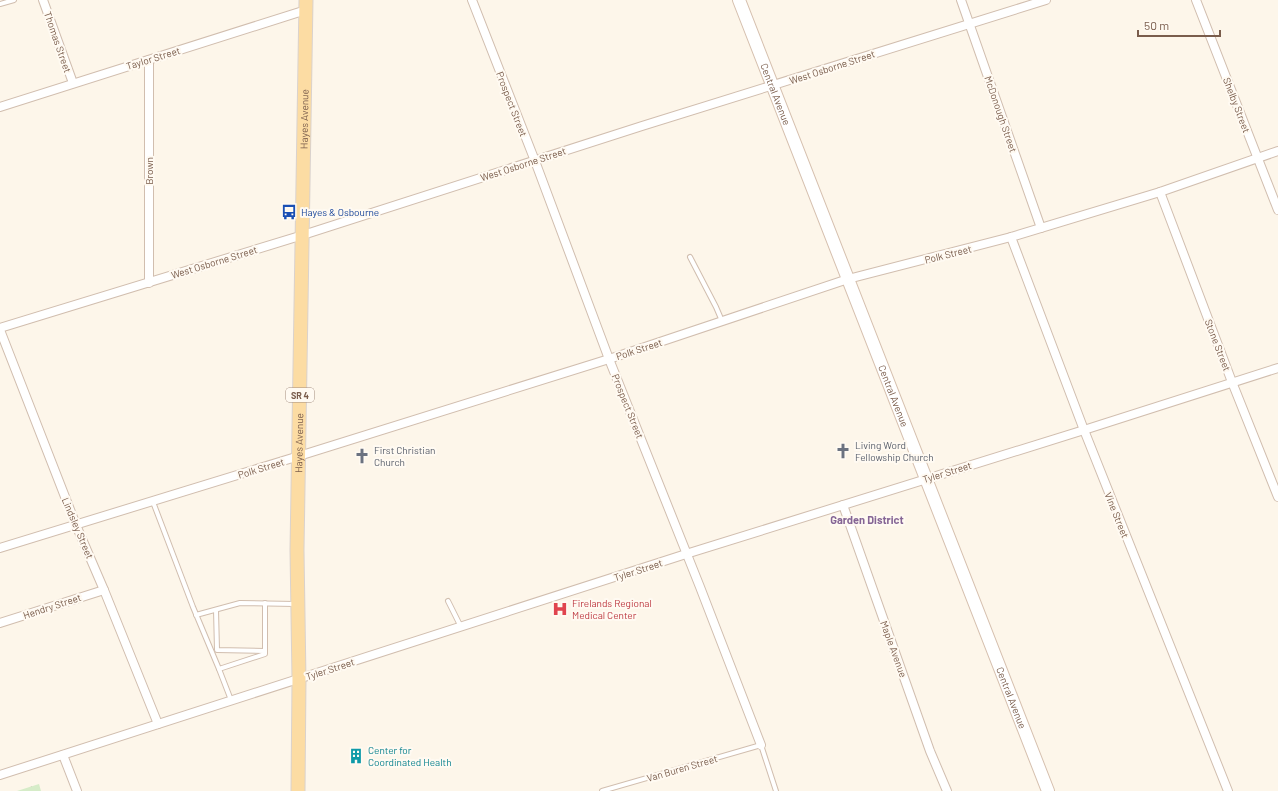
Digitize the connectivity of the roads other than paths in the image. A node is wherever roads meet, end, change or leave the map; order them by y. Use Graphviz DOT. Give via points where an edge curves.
graph roads {
  1 [pos="14,0"];
  2 [pos="43,0"];
  3 [pos="472,0"];
  4 [pos="739,0"];
  5 [pos="961,0"];
  6 [pos="1046,0"];
  7 [pos="1196,0"];
  8 [pos="0,4"];
  9 [pos="306,5"];
  10 [pos="970,23"];
  11 [pos="149,60"];
  12 [pos="73,84"];
  13 [pos="773,86"];
  14 [pos="0,107"];
  15 [pos="1278,151"];
  16 [pos="1258,158"];
  17 [pos="535,161"];
  18 [pos="1160,192"];
  19 [pos="1278,210"];
  20 [pos="1041,228"];
  21 [pos="303,235"];
  22 [pos="1011,238"];
  23 [pos="690,256"];
  24 [pos="848,279"];
  25 [pos="148,283"];
  26 [pos="722,321"];
  27 [pos="0,329"];
  28 [pos="609,359"];
  29 [pos="1278,368"];
  30 [pos="1232,382"];
  31 [pos="1084,430"];
  32 [pos="299,456"];
  33 [pos="926,479"];
  34 [pos="1278,497"];
  35 [pos="153,502"];
  36 [pos="843,505"];
  37 [pos="76,525"];
  38 [pos="0,548"];
  39 [pos="686,554"];
  40 [pos="104,590"];
  41 [pos="448,601"];
  42 [pos="265,604"];
  43 [pos="298,604"];
  44 [pos="216,610"];
  45 [pos="196,615"];
  46 [pos="0,623"];
  47 [pos="461,627"];
  48 [pos="217,650"];
  49 [pos="265,651"];
  50 [pos="212,653"];
  51 [pos="219,669"];
  52 [pos="299,680"];
  53 [pos="231,701"];
  54 [pos="158,724"];
  55 [pos="761,744"];
  56 [pos="63,755"];
  57 [pos="0,775"];
  58 [pos="77,791"];
  59 [pos="298,791"];
  60 [pos="602,791"];
  61 [pos="776,791"];
  62 [pos="947,791"];
  63 [pos="1048,791"];
  64 [pos="1228,791"];
  1 -- 8 [label="lane"];
  2 -- 12 [label="street, Thomas Street"];
  3 -- 17 [label="street, Prospect Street"];
  4 -- 13 [label="street, Central Avenue"];
  5 -- 10 [label="street, McDonough Street"];
  6 -- 10 [label="street, West Osborne Street"];
  7 -- 16 [label="street, Shelby Street"];
  9 -- 11 [label="street, Taylor Street"];
  9 -- 21 [label="main road, Hayes Avenue / SR 4"];
  10 -- 13 [label="street, West Osborne Street"];
  10 -- 20 [label="street, McDonough Street"];
  11 -- 12 [label="street, Taylor Street"];
  11 -- 25 [label="street, Brown"];
  12 -- 14 [label="street, Taylor Street"];
  13 -- 17 [label="street, West Osborne Street"];
  13 -- 24 [label="street, Central Avenue"];
  15 -- 16 [label="street, Polk Street"];
  16 -- 18 [label="street, Polk Street"];
  16 -- 19 [label="street, Shelby Street"];
  17 -- 21 [label="street, West Osborne Street"];
  17 -- 28 [label="street, Prospect Street"];
  18 -- 20 [label="street, Polk Street"];
  18 -- 30 [label="street, Stone Street"];
  20 -- 22 [label="street, Polk Street"];
  21 -- 25 [label="street, West Osborne Street"];
  21 -- 32 [label="main road, Hayes Avenue / SR 4"];
  22 -- 24 [label="street, Polk Street"];
  22 -- 31 [label="street, Vine Street"];
  23 -- 26 [label="lane"];
  24 -- 26 [label="street, Polk Street"];
  24 -- 33 [label="street, Central Avenue"];
  25 -- 27 [label="street, West Osborne Street"];
  26 -- 28 [label="street, Polk Street"];
  27 -- 37 [label="street, Lindsley Street"];
  28 -- 32 [label="street, Polk Street"];
  28 -- 39 [label="street, Prospect Street"];
  29 -- 30 [label="street, Tyler Street"];
  30 -- 31 [label="street, Tyler Street"];
  30 -- 34 [label="street, Stone Street"];
  31 -- 33 [label="street, Tyler Street"];
  31 -- 64 [label="street, Vine Street"];
  32 -- 35 [label="street, Polk Street"];
  32 -- 43 [label="main road, Hayes Avenue / SR 4"];
  33 -- 36 [label="street, Tyler Street"];
  33 -- 63 [label="street, Central Avenue"];
  35 -- 37 [label="street, Polk Street"];
  35 -- 45 [label="lane"];
  36 -- 39 [label="street, Tyler Street"];
  36 -- 62 [label="street, Maple Avenue" via="930,751"];
  37 -- 38 [label="street, Polk Street"];
  37 -- 40 [label="street, Lindsley Street"];
  39 -- 47 [label="street, Tyler Street"];
  39 -- 55 [label="street, Prospect Street"];
  40 -- 46 [label="street, Hendry Street"];
  40 -- 54 [label="street, Lindsley Street"];
  41 -- 47 [label="lane"];
  42 -- 43 [label="lane"];
  42 -- 44 [label="lane" via="240,603"];
  42 -- 49 [label="lane"];
  43 -- 52 [label="main road, Hayes Avenue / SR 4"];
  44 -- 45 [label="lane"];
  44 -- 48 [label="lane"];
  45 -- 50 [label="lane"];
  47 -- 52 [label="street, Tyler Street"];
  48 -- 49 [label="lane"];
  48 -- 50 [label="lane"];
  49 -- 51 [label="lane" via="265,654"];
  50 -- 51 [label="lane"];
  51 -- 53 [label="lane"];
  52 -- 53 [label="street, Tyler Street"];
  52 -- 59 [label="main road, Hayes Avenue / SR 4"];
  53 -- 54 [label="street, Tyler Street"];
  54 -- 56 [label="street, Tyler Street"];
  55 -- 60 [label="lane, Van Buren Street"];
  55 -- 61 [label="lane"];
  56 -- 57 [label="street, Tyler Street"];
  56 -- 58 [label="street"];
}
